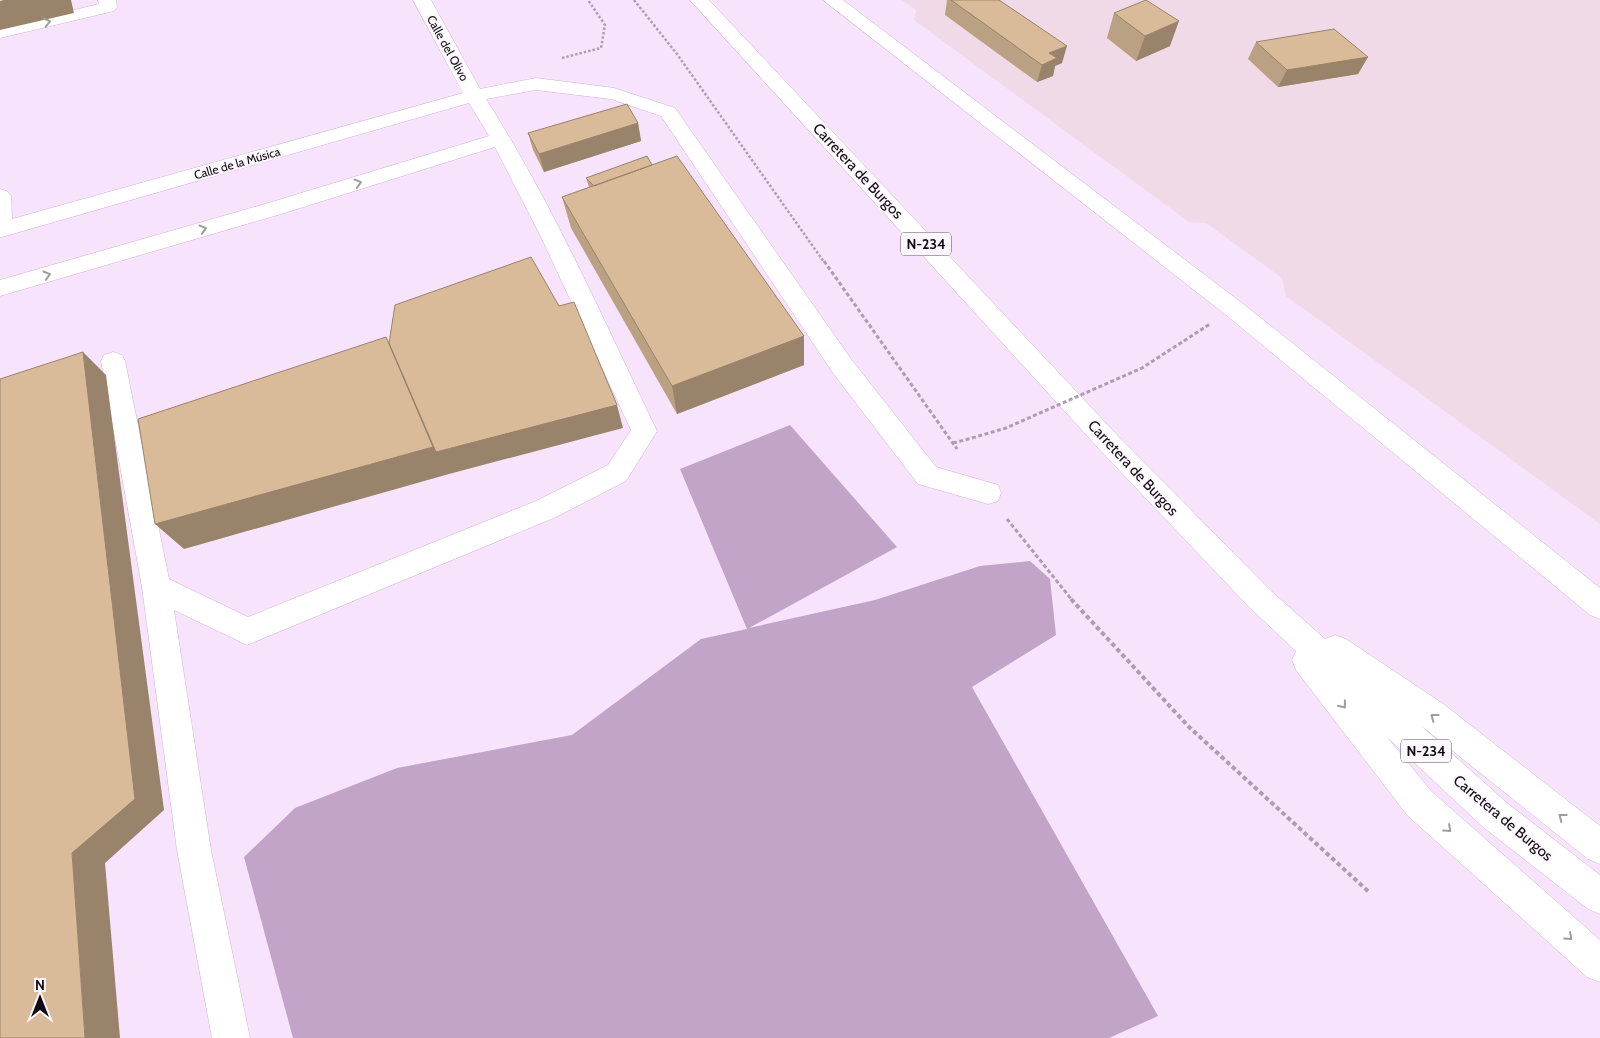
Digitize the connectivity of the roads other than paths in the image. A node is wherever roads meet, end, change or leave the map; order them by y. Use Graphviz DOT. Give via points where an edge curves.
graph roads {
  1 [pos="107,0"];
  2 [pos="422,0"];
  3 [pos="832,0"];
  4 [pos="700,1"];
  5 [pos="0,33"];
  6 [pos="474,96"];
  7 [pos="501,139"];
  8 [pos="0,196"];
  9 [pos="1,230"];
  10 [pos="0,288"];
  11 [pos="113,361"];
  12 [pos="988,493"];
  13 [pos="156,587"];
  14 [pos="1593,595"];
  15 [pos="1259,598"];
  16 [pos="1600,847"];
  17 [pos="1600,897"];
  18 [pos="1600,964"];
  19 [pos="231,1038"];
  5 -- 1 [label="main road, one-way" via="108,7"];
  2 -- 6 [label="main road, Calle del Olivo"];
  3 -- 14 [label="main road" via="1234,309"];
  4 -- 15 [label="main road, Carretera de Burgos / N-234" via="1109,443"];
  6 -- 7 [label="main road, Calle del Olivo"];
  6 -- 9 [label="main road, Calle de la Música"];
  6 -- 12 [label="main road, Calle de la Música" via="543,84 614,94 668,112 842,366 927,476"];
  10 -- 7 [label="main road, one-way"];
  7 -- 13 [label="main road, Calle del Olivo" via="552,237 644,431 618,473 546,509 247,631"];
  8 -- 9 [label="main road"];
  11 -- 13 [label="main road"];
  13 -- 19 [label="main road" via="194,850"];
  16 -- 15 [label="main road, one-way" via="1431,714"];
  15 -- 17 [label="main road, Carretera de Burgos / N-234" via="1495,814"];
  15 -- 18 [label="main road, one-way" via="1419,803"];
}
